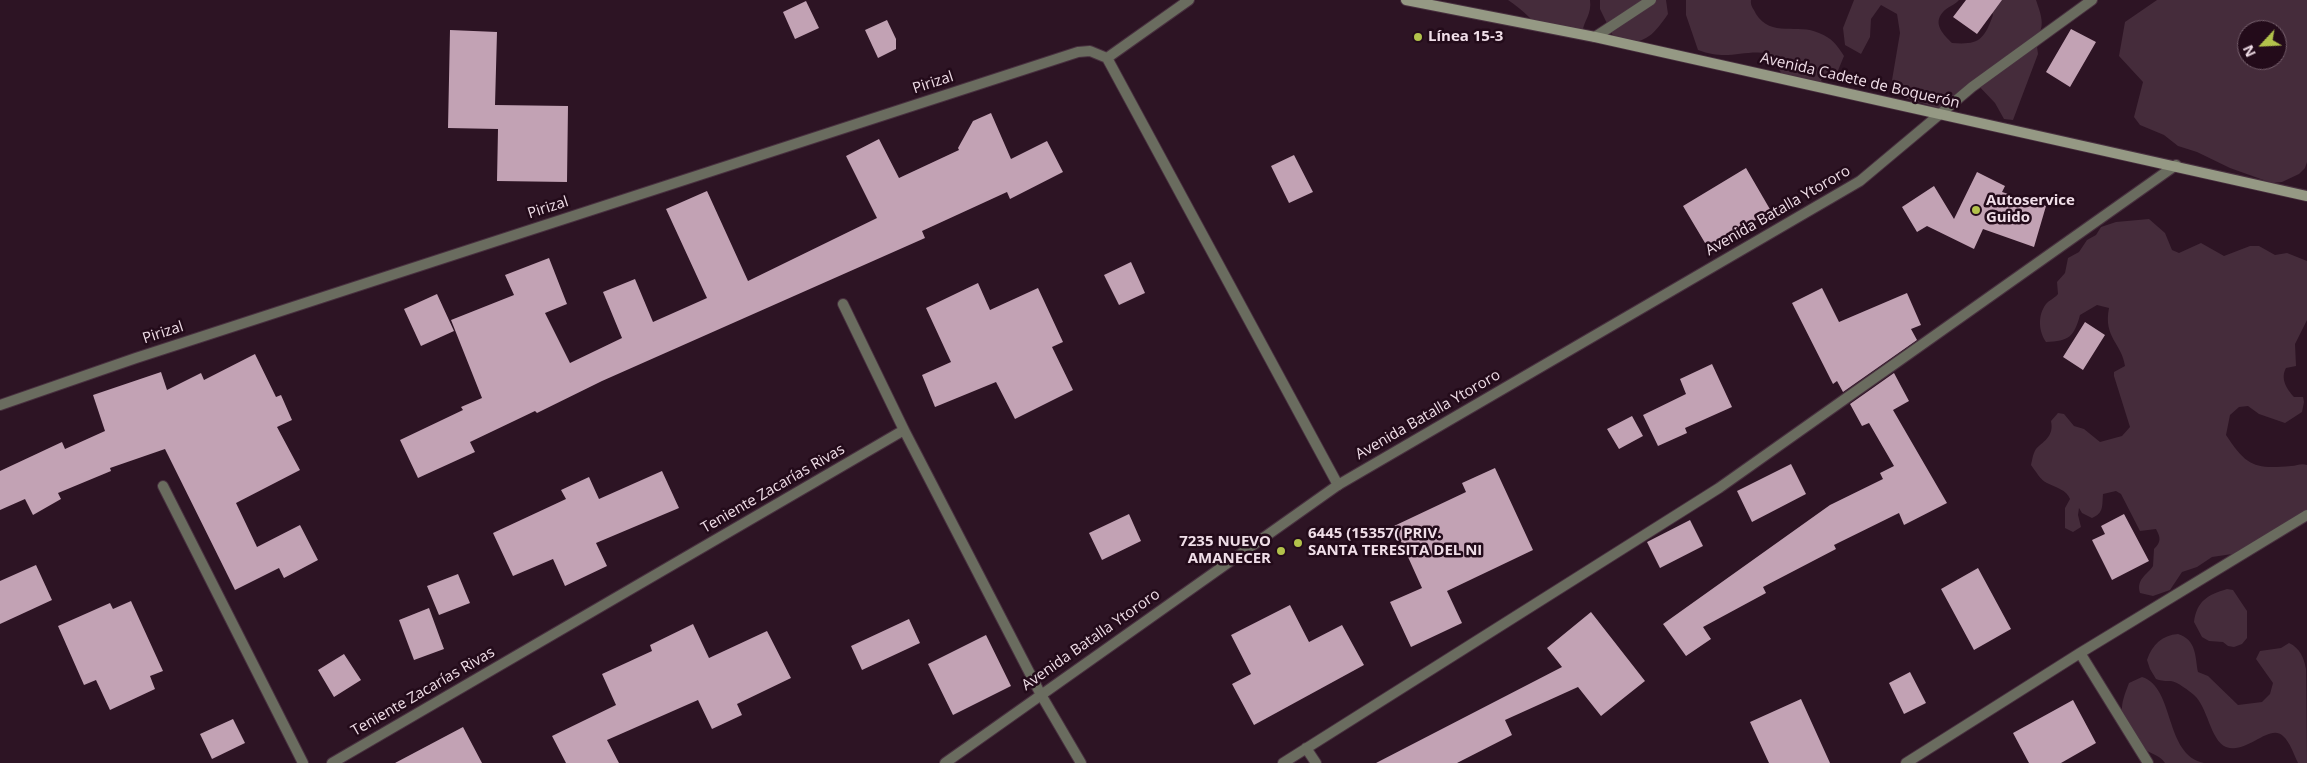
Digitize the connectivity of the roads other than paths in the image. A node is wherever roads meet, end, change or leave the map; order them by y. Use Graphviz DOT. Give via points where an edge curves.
graph roads {
  1 [pos="1189,0"];
  2 [pos="1406,0"];
  3 [pos="1651,0"];
  4 [pos="2092,0"];
  5 [pos="1595,37"];
  6 [pos="1107,58"];
  7 [pos="1940,114"];
  8 [pos="2176,165"];
  9 [pos="2307,196"];
  10 [pos="843,304"];
  11 [pos="0,405"];
  12 [pos="904,430"];
  13 [pos="1338,485"];
  14 [pos="163,486"];
  15 [pos="2307,516"];
  16 [pos="2080,653"];
  17 [pos="1040,693"];
  18 [pos="1306,748"];
  19 [pos="303,763"];
  20 [pos="332,763"];
  21 [pos="945,763"];
  22 [pos="1081,763"];
  23 [pos="1282,763"];
  24 [pos="1316,763"];
  25 [pos="1906,763"];
  26 [pos="2148,763"];
  1 -- 6 [label="street"];
  2 -- 5 [label="main road, Avenida Cadete de Boquerón"];
  3 -- 5 [label="street"];
  4 -- 7 [label="street, Avenida Batalla Ytororo"];
  5 -- 7 [label="main road, Avenida Cadete de Boquerón"];
  6 -- 11 [label="street, Pirizal" via="1090,51 1078,52"];
  6 -- 13 [label="street"];
  7 -- 8 [label="main road, Avenida Cadete de Boquerón"];
  7 -- 13 [label="street, Avenida Batalla Ytororo" via="1860,182"];
  8 -- 9 [label="main road, Avenida Cadete de Boquerón"];
  8 -- 18 [label="street" via="1719,488"];
  10 -- 12 [label="street"];
  12 -- 17 [label="street"];
  12 -- 20 [label="street, Teniente Zacarías Rivas"];
  13 -- 17 [label="street, Avenida Batalla Ytororo"];
  14 -- 19 [label="street"];
  15 -- 16 [label="street"];
  16 -- 25 [label="street"];
  16 -- 26 [label="street"];
  17 -- 21 [label="street, Avenida Batalla Ytororo"];
  17 -- 22 [label="street"];
  18 -- 23 [label="street"];
  18 -- 24 [label="street"];
}
